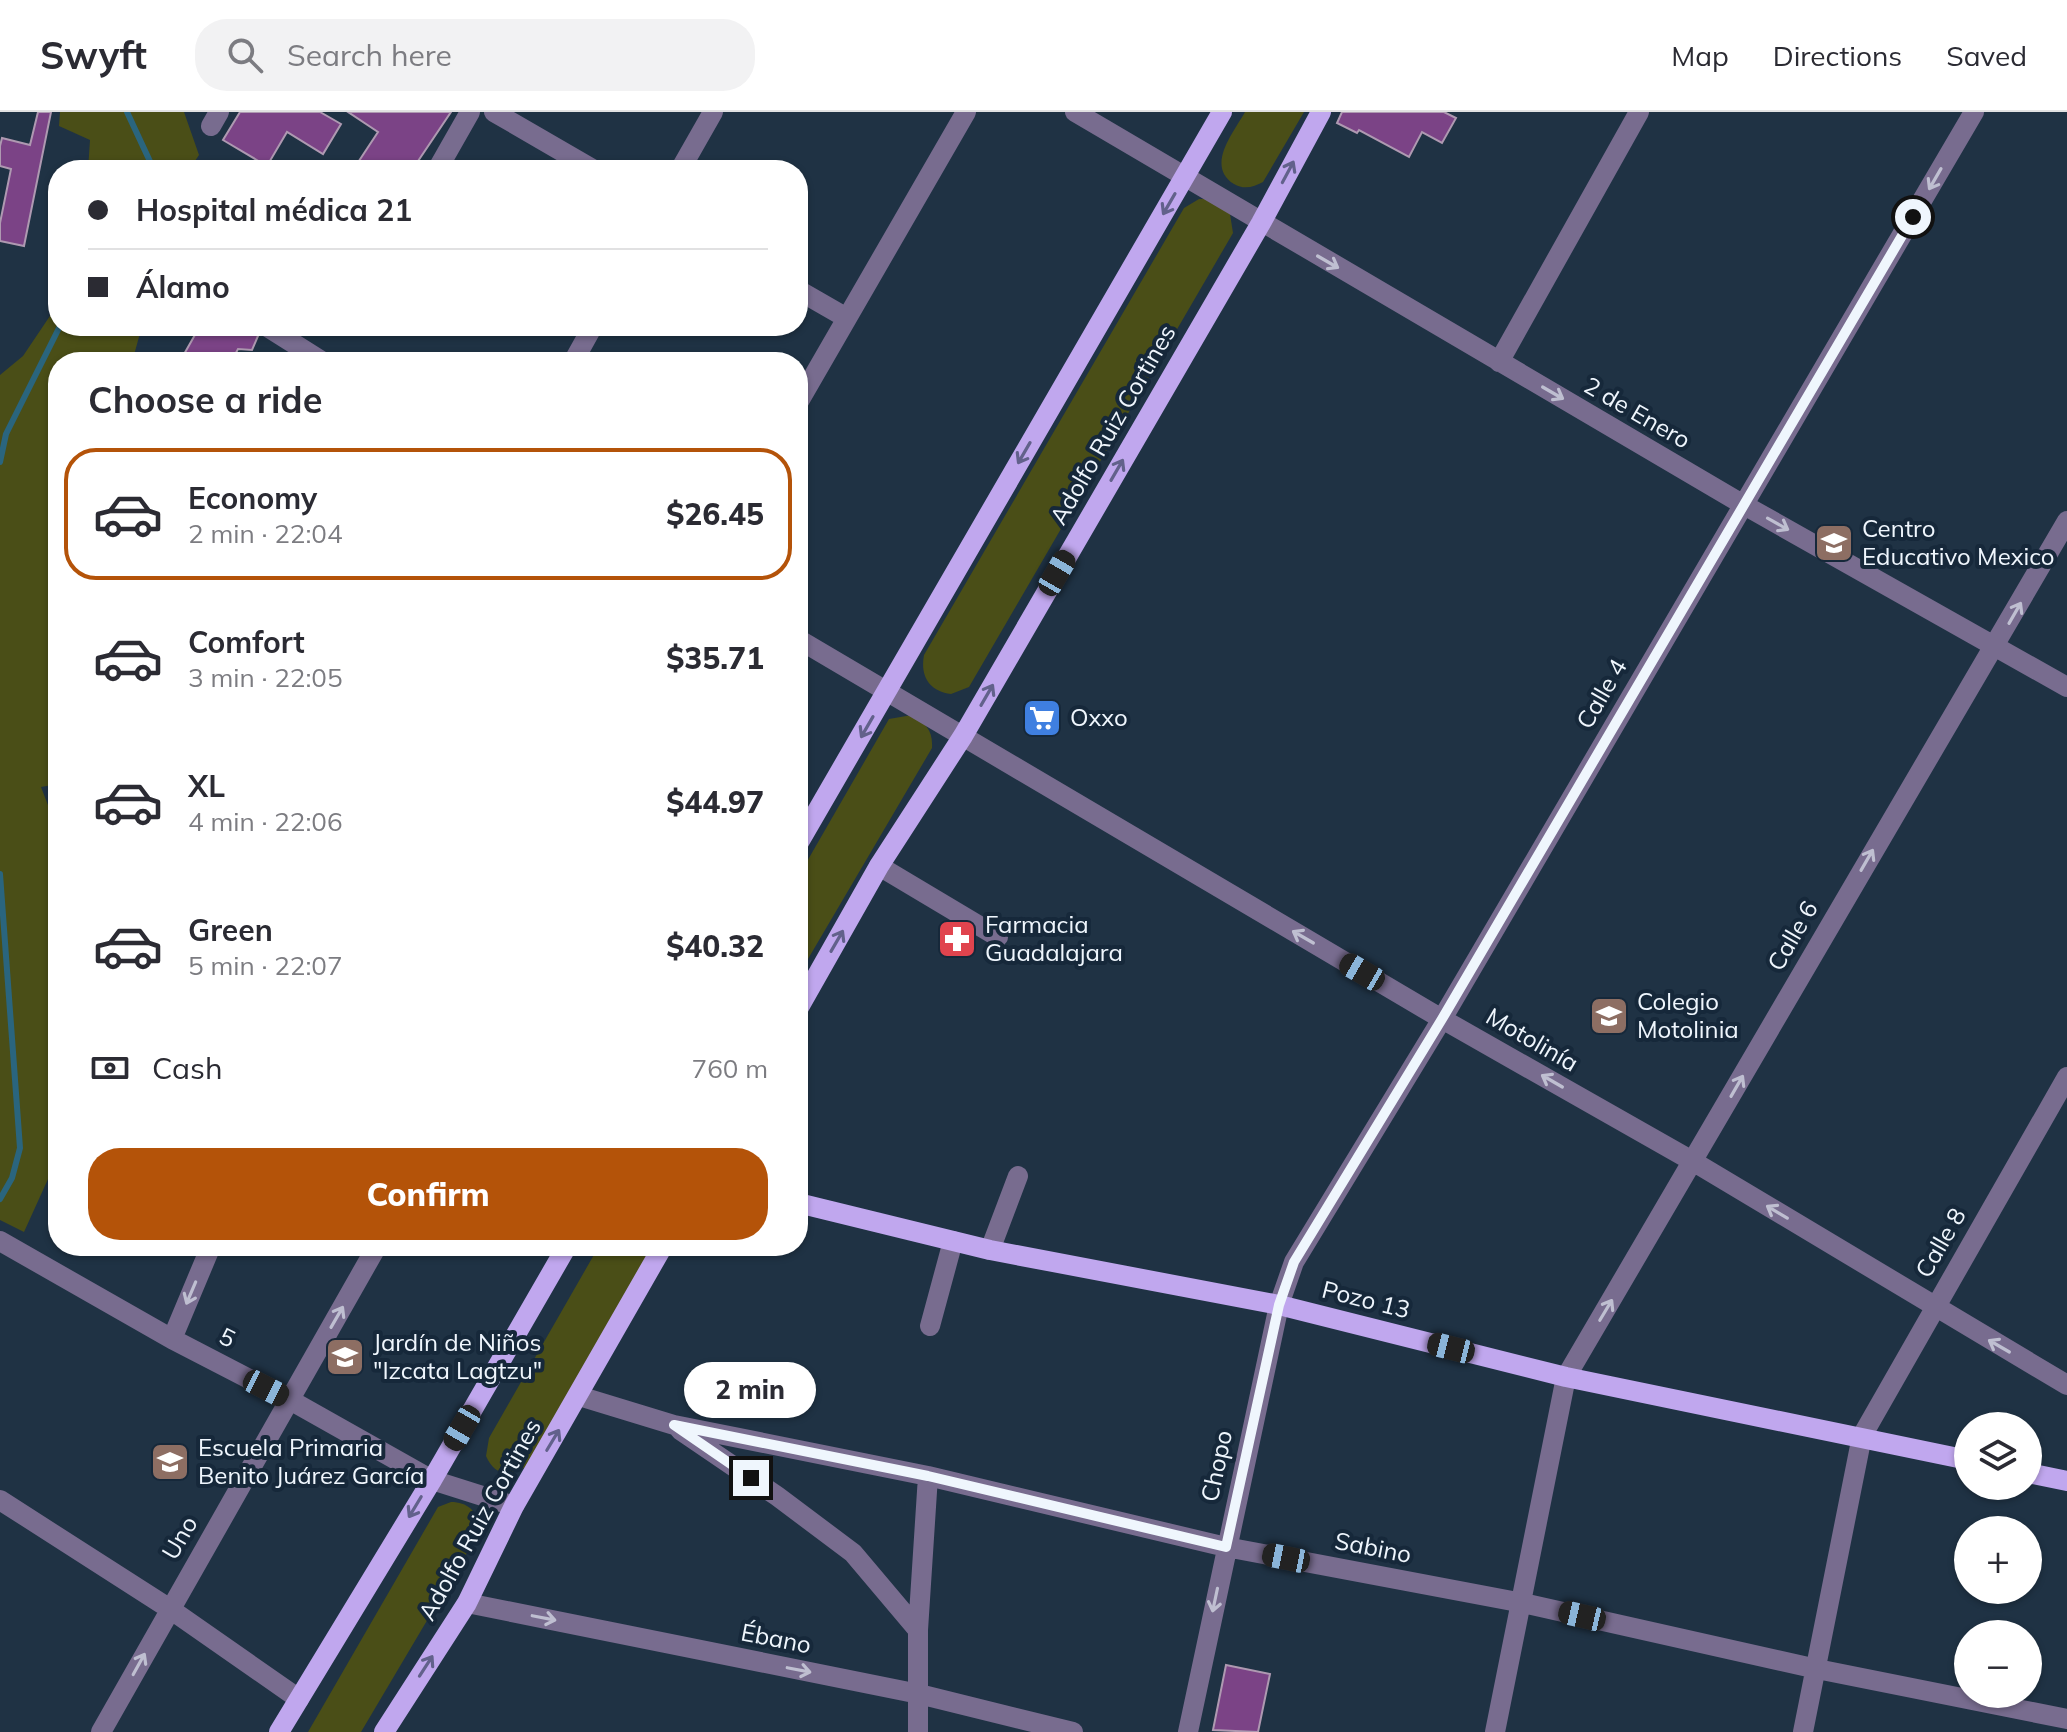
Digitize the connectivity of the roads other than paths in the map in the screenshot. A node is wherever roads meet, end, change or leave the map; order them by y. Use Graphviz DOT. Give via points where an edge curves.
graph roads {
  1 [pos="470,112"];
  2 [pos="494,112"];
  3 [pos="713,112"];
  4 [pos="966,112"];
  5 [pos="1075,112"];
  6 [pos="1222,112"];
  7 [pos="1321,112"];
  8 [pos="1639,112"];
  9 [pos="1974,112"];
  10 [pos="443,160"];
  11 [pos="577,160"];
  12 [pos="686,160"];
  13 [pos="1185,176"];
  14 [pos="1261,223"];
  15 [pos="808,296"];
  16 [pos="845,317"];
  17 [pos="282,336"];
  18 [pos="307,352"];
  19 [pos="1499,362"];
  20 [pos="808,385"];
  21 [pos="1744,505"];
  22 [pos="2067,521"];
  23 [pos="808,645"];
  24 [pos="1996,646"];
  25 [pos="2067,687"];
  26 [pos="887,692"];
  27 [pos="963,736"];
  28 [pos="808,827"];
  29 [pos="879,866"];
  30 [pos="998,937"];
  31 [pos="808,991"];
  32 [pos="1442,1019"];
  33 [pos="2067,1077"];
  34 [pos="1694,1162"];
  35 [pos="1018,1176"];
  36 [pos="808,1205"];
  37 [pos="953,1241"];
  38 [pos="4,1243"];
  39 [pos="990,1250"];
  40 [pos="207,1256"];
  41 [pos="371,1256"];
  42 [pos="561,1256"];
  43 [pos="657,1256"];
  44 [pos="1279,1305"];
  45 [pos="1933,1308"];
  46 [pos="930,1326"];
  47 [pos="172,1339"];
  48 [pos="1566,1377"];
  49 [pos="2067,1385"];
  50 [pos="579,1396"];
  51 [pos="290,1400"];
  52 [pos="674,1425"];
  53 [pos="1862,1436"];
  54 [pos="1954,1457"];
  55 [pos="928,1476"];
  56 [pos="2042,1476"];
  57 [pos="432,1480"];
  58 [pos="2067,1481"];
  59 [pos="0,1500"];
  60 [pos="514,1506"];
  61 [pos="1226,1547"];
  62 [pos="467,1603"];
  63 [pos="1523,1603"];
  64 [pos="170,1609"];
  65 [pos="918,1630"];
  66 [pos="1817,1669"];
  67 [pos="919,1694"];
  68 [pos="299,1699"];
  69 [pos="2067,1719"];
  70 [pos="101,1732"];
  71 [pos="279,1732"];
  72 [pos="384,1732"];
  73 [pos="918,1732"];
  74 [pos="1073,1732"];
  75 [pos="1188,1732"];
  76 [pos="1495,1732"];
  77 [pos="1803,1732"];
  1 -- 10 [label="street"];
  2 -- 11 [label="street"];
  3 -- 12 [label="street"];
  4 -- 16 [label="street"];
  5 -- 13 [label="street, 2 de Enero"];
  6 -- 13 [label="main road"];
  14 -- 7 [label="main road, Adolfo Ruiz Cortines, one-way"];
  8 -- 19 [label="street"];
  9 -- 21 [label="street, Calle 4, one-way"];
  13 -- 14 [label="street, 2 de Enero"];
  13 -- 26 [label="main road, one-way"];
  14 -- 19 [label="street, 2 de Enero, one-way"];
  27 -- 14 [label="main road, Adolfo Ruiz Cortines, one-way"];
  15 -- 16 [label="street"];
  16 -- 20 [label="street"];
  17 -- 18 [label="street"];
  19 -- 21 [label="street, 2 de Enero, one-way"];
  21 -- 24 [label="street, 2 de Enero, one-way"];
  21 -- 32 [label="street, Calle 4"];
  24 -- 22 [label="street, Calle 6, one-way"];
  23 -- 26 [label="street, Motolinía"];
  24 -- 25 [label="street, 2 de Enero"];
  34 -- 24 [label="street, Calle 6, one-way"];
  26 -- 27 [label="street, Motolinía"];
  26 -- 28 [label="main road, one-way"];
  27 -- 29 [label="main road, Adolfo Ruiz Cortines"];
  32 -- 27 [label="street, Motolinía, one-way"];
  29 -- 30 [label="street"];
  31 -- 29 [label="main road, Adolfo Ruiz Cortines, one-way"];
  34 -- 32 [label="street, Motolinía, one-way"];
  32 -- 44 [label="street, Calle 4" via="1294,1262"];
  33 -- 45 [label="street, Calle 8"];
  45 -- 34 [label="street, Motolinía, one-way"];
  48 -- 34 [label="street, Calle 6, one-way"];
  35 -- 39 [label="street"];
  36 -- 37 [label="main road, Pozo 13"];
  37 -- 39 [label="main road, Pozo 13"];
  37 -- 46 [label="street"];
  38 -- 47 [label="street, 5"];
  39 -- 44 [label="main road, Pozo 13"];
  40 -- 47 [label="street, one-way"];
  51 -- 41 [label="street, Uno, one-way"];
  42 -- 57 [label="main road"];
  43 -- 50 [label="main road, Adolfo Ruiz Cortines"];
  44 -- 48 [label="main road, Pozo 13"];
  44 -- 61 [label="street, Chopo"];
  49 -- 45 [label="street, Motolinía, one-way"];
  45 -- 53 [label="street, Calle 8"];
  47 -- 51 [label="street, 5"];
  48 -- 53 [label="main road, Pozo 13"];
  48 -- 63 [label="street, Calle 6"];
  50 -- 52 [label="street, Sabino"];
  60 -- 50 [label="main road, Adolfo Ruiz Cortines, one-way"];
  51 -- 57 [label="street, 5"];
  51 -- 64 [label="street, Uno"];
  52 -- 55 [label="street, Sabino"];
  52 -- 65 [label="street" via="853,1553"];
  53 -- 54 [label="main road, Pozo 13"];
  53 -- 66 [label="street, Calle 8"];
  55 -- 61 [label="street, Sabino"];
  55 -- 65 [label="street"];
  56 -- 58 [label="main road"];
  57 -- 60 [label="street, 5"];
  57 -- 68 [label="main road, one-way"];
  59 -- 64 [label="street"];
  60 -- 62 [label="main road, Adolfo Ruiz Cortines"];
  61 -- 63 [label="street, Sabino"];
  61 -- 75 [label="street, Chopo, one-way"];
  62 -- 67 [label="street, Ébano, one-way"];
  72 -- 62 [label="main road, Adolfo Ruiz Cortines, one-way"];
  63 -- 66 [label="street, Sabino"];
  63 -- 76 [label="street, Calle 6"];
  64 -- 68 [label="street"];
  70 -- 64 [label="street, Uno, one-way"];
  65 -- 67 [label="street"];
  66 -- 69 [label="street, Sabino"];
  66 -- 77 [label="street, Calle 8"];
  67 -- 73 [label="street"];
  67 -- 74 [label="street, Ébano"];
  68 -- 71 [label="main road"];
}
